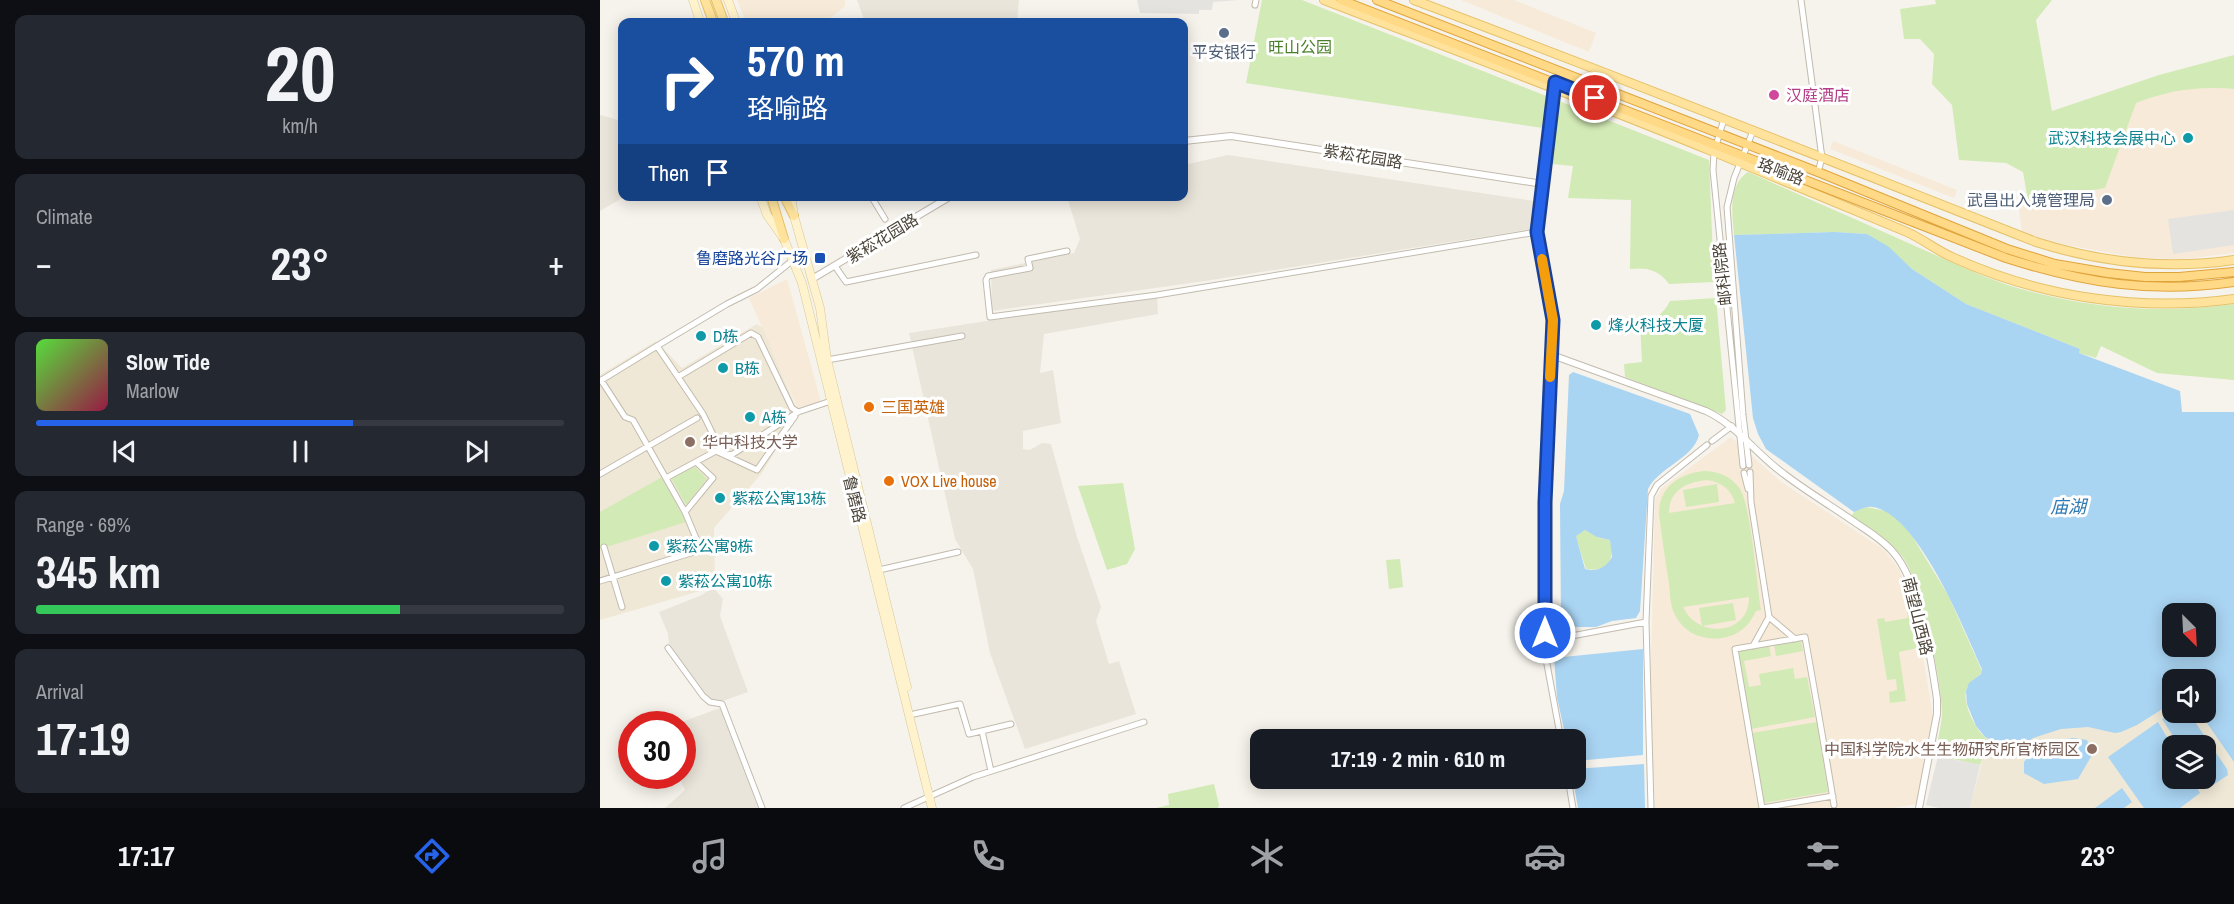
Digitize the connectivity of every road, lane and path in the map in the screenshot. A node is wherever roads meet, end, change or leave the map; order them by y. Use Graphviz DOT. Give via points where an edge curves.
graph roads {
  1 [pos="693,0"];
  2 [pos="705,0"];
  3 [pos="716,0"];
  4 [pos="728,0"];
  5 [pos="1324,0"];
  6 [pos="1341,0"];
  7 [pos="1377,0"];
  8 [pos="1414,0"];
  9 [pos="1801,0"];
  10 [pos="699,18"];
  11 [pos="712,18"];
  12 [pos="723,18"];
  13 [pos="735,18"];
  14 [pos="1555,86"];
  15 [pos="1724,119"];
  16 [pos="1753,130"];
  17 [pos="1719,134"];
  18 [pos="1188,141"];
  19 [pos="1747,145"];
  20 [pos="1715,149"];
  21 [pos="1822,158"];
  22 [pos="1741,159"];
  23 [pos="1818,172"];
  24 [pos="1543,184"];
  25 [pos="762,201"];
  26 [pos="773,201"];
  27 [pos="786,201"];
  28 [pos="792,201"];
  29 [pos="874,201"];
  30 [pos="943,201"];
  31 [pos="794,216"];
  32 [pos="885,219"];
  33 [pos="1537,232"];
  34 [pos="784,239"];
  35 [pos="1067,251"];
  36 [pos="976,255"];
  37 [pos="793,260"];
  38 [pos="2234,260"];
  39 [pos="835,266"];
  40 [pos="2234,272"];
  41 [pos="812,279"];
  42 [pos="2234,282"];
  43 [pos="2234,299"];
  44 [pos="962,336"];
  45 [pos="657,346"];
  46 [pos="1552,355"];
  47 [pos="827,360"];
  48 [pos="678,376"];
  49 [pos="601,380"];
  50 [pos="831,401"];
  51 [pos="798,412"];
  52 [pos="697,418"];
  53 [pos="1737,425"];
  54 [pos="1745,438"];
  55 [pos="648,446"];
  56 [pos="696,462"];
  57 [pos="1746,469"];
  58 [pos="600,474"];
  59 [pos="666,478"];
  60 [pos="685,512"];
  61 [pos="604,547"];
  62 [pos="958,552"];
  63 [pos="879,570"];
  64 [pos="614,577"];
  65 [pos="600,581"];
  66 [pos="622,607"];
  67 [pos="1769,617"];
  68 [pos="1646,622"];
  69 [pos="1795,639"];
  70 [pos="1545,640"];
  71 [pos="1753,646"];
  72 [pos="668,648"];
  73 [pos="914,714"];
  74 [pos="1144,722"];
  75 [pos="1011,724"];
  76 [pos="1558,729"];
  77 [pos="982,731"];
  78 [pos="991,771"];
  79 [pos="1570,789"];
  80 [pos="931,795"];
  81 [pos="1833,796"];
  82 [pos="1834,805"];
  83 [pos="762,808"];
  84 [pos="904,808"];
  85 [pos="932,808"];
  86 [pos="937,808"];
  87 [pos="1573,808"];
  88 [pos="1651,808"];
  89 [pos="1919,808"];
  1 -- 10 [label="main road"];
  2 -- 11 [label="main road"];
  3 -- 12 [label="main road"];
  4 -- 13 [label="main road"];
  5 -- 14 [label="main road"];
  6 -- 14 [label="highway, 珞喻路"];
  7 -- 17 [label="highway, 珞喻路"];
  8 -- 15 [label="main road"];
  9 -- 21 [label="street"];
  14 -- 20 [label="highway, 珞喻路"];
  14 -- 24 [label="street"];
  15 -- 16 [label="main road"];
  15 -- 17 [label="street, 邮科院路"];
  16 -- 19 [label="street"];
  16 -- 21 [label="main road"];
  17 -- 19 [label="highway, 珞喻路"];
  17 -- 20 [label="street, 邮科院路"];
  18 -- 24 [label="street, 紫菘花园路" via="1231,136"];
  19 -- 22 [label="street"];
  19 -- 23 [label="highway, 珞喻路"];
  20 -- 22 [label="highway, 珞喻路"];
  20 -- 53 [label="street, 邮科院路" via="1716,216"];
  21 -- 23 [label="street"];
  21 -- 38 [label="main road" via="2076,254 2147,265 2189,266"];
  22 -- 42 [label="highway, 珞喻路" via="2006,258 2065,276 2148,287"];
  22 -- 43 [label="main road" via="1911,234 1953,258 2032,286 2141,304"];
  22 -- 53 [label="street" via="1727,213"];
  23 -- 40 [label="highway, 珞喻路" via="2007,249 2055,264 2145,277"];
  24 -- 33 [label="street"];
  25 -- 34 [label="main road, 鲁磨路"];
  26 -- 34 [label="main road"];
  27 -- 31 [label="main road"];
  28 -- 31 [label="main road, 鲁磨路"];
  29 -- 32 [label="street"];
  30 -- 39 [label="street, 紫菘花园路"];
  31 -- 41 [label="main road, 鲁磨路"];
  33 -- 35 [label="street" via="1157,296 990,317 988,276 1030,268 1028,259"];
  33 -- 46 [label="street" via="1553,316"];
  34 -- 37 [label="main road, 鲁磨路"];
  36 -- 39 [label="street" via="846,282"];
  37 -- 45 [label="street" via="757,289"];
  37 -- 50 [label="main road, 鲁磨路"];
  39 -- 41 [label="street, 紫菘花园路"];
  41 -- 47 [label="main road, 鲁磨路"];
  44 -- 47 [label="street"];
  45 -- 48 [label="street"];
  45 -- 49 [label="street"];
  46 -- 53 [label="street, 南望山西路"];
  46 -- 70 [label="street" via="1545,502"];
  47 -- 63 [label="main road, 鲁磨路"];
  48 -- 51 [label="street" via="703,414 721,452 726,454 733,454"];
  48 -- 51 [label="street" via="751,333 758,337 792,408"];
  49 -- 55 [label="street"];
  50 -- 51 [label="street"];
  50 -- 80 [label="main road, 鲁磨路"];
  51 -- 56 [label="street" via="757,470 716,451"];
  52 -- 55 [label="street"];
  53 -- 54 [label="street, 南望山西路"];
  53 -- 54 [label="street"];
  53 -- 57 [label="street"];
  53 -- 68 [label="street" via="1652,491"];
  54 -- 57 [label="street"];
  54 -- 89 [label="street, 南望山西路" via="1784,474 1886,545 1908,573 1919,607 1937,707"];
  55 -- 58 [label="street"];
  55 -- 59 [label="street"];
  56 -- 59 [label="street"];
  56 -- 60 [label="street" via="713,478"];
  57 -- 67 [label="street"];
  59 -- 60 [label="street"];
  60 -- 64 [label="street" via="698,543 694,552"];
  61 -- 64 [label="street"];
  62 -- 63 [label="street"];
  63 -- 73 [label="main road, 鲁磨路"];
  64 -- 65 [label="street"];
  64 -- 66 [label="street"];
  67 -- 69 [label="street"];
  67 -- 71 [label="street"];
  68 -- 70 [label="street"];
  68 -- 88 [label="street"];
  69 -- 71 [label="street"];
  69 -- 81 [label="street" via="1805,637"];
  70 -- 76 [label="street"];
  71 -- 81 [label="street" via="1735,649 1762,808"];
  72 -- 83 [label="street" via="702,696 722,704"];
  73 -- 77 [label="street" via="960,704 969,734"];
  73 -- 80 [label="main road, 鲁磨路"];
  74 -- 78 [label="street"];
  75 -- 77 [label="street"];
  77 -- 78 [label="street"];
  78 -- 80 [label="street"];
  79 -- 87 [label="street"];
  80 -- 84 [label="street"];
  80 -- 85 [label="main road, 鲁磨路"];
  80 -- 86 [label="main road, 鲁磨路"];
  81 -- 82 [label="street"];
}
